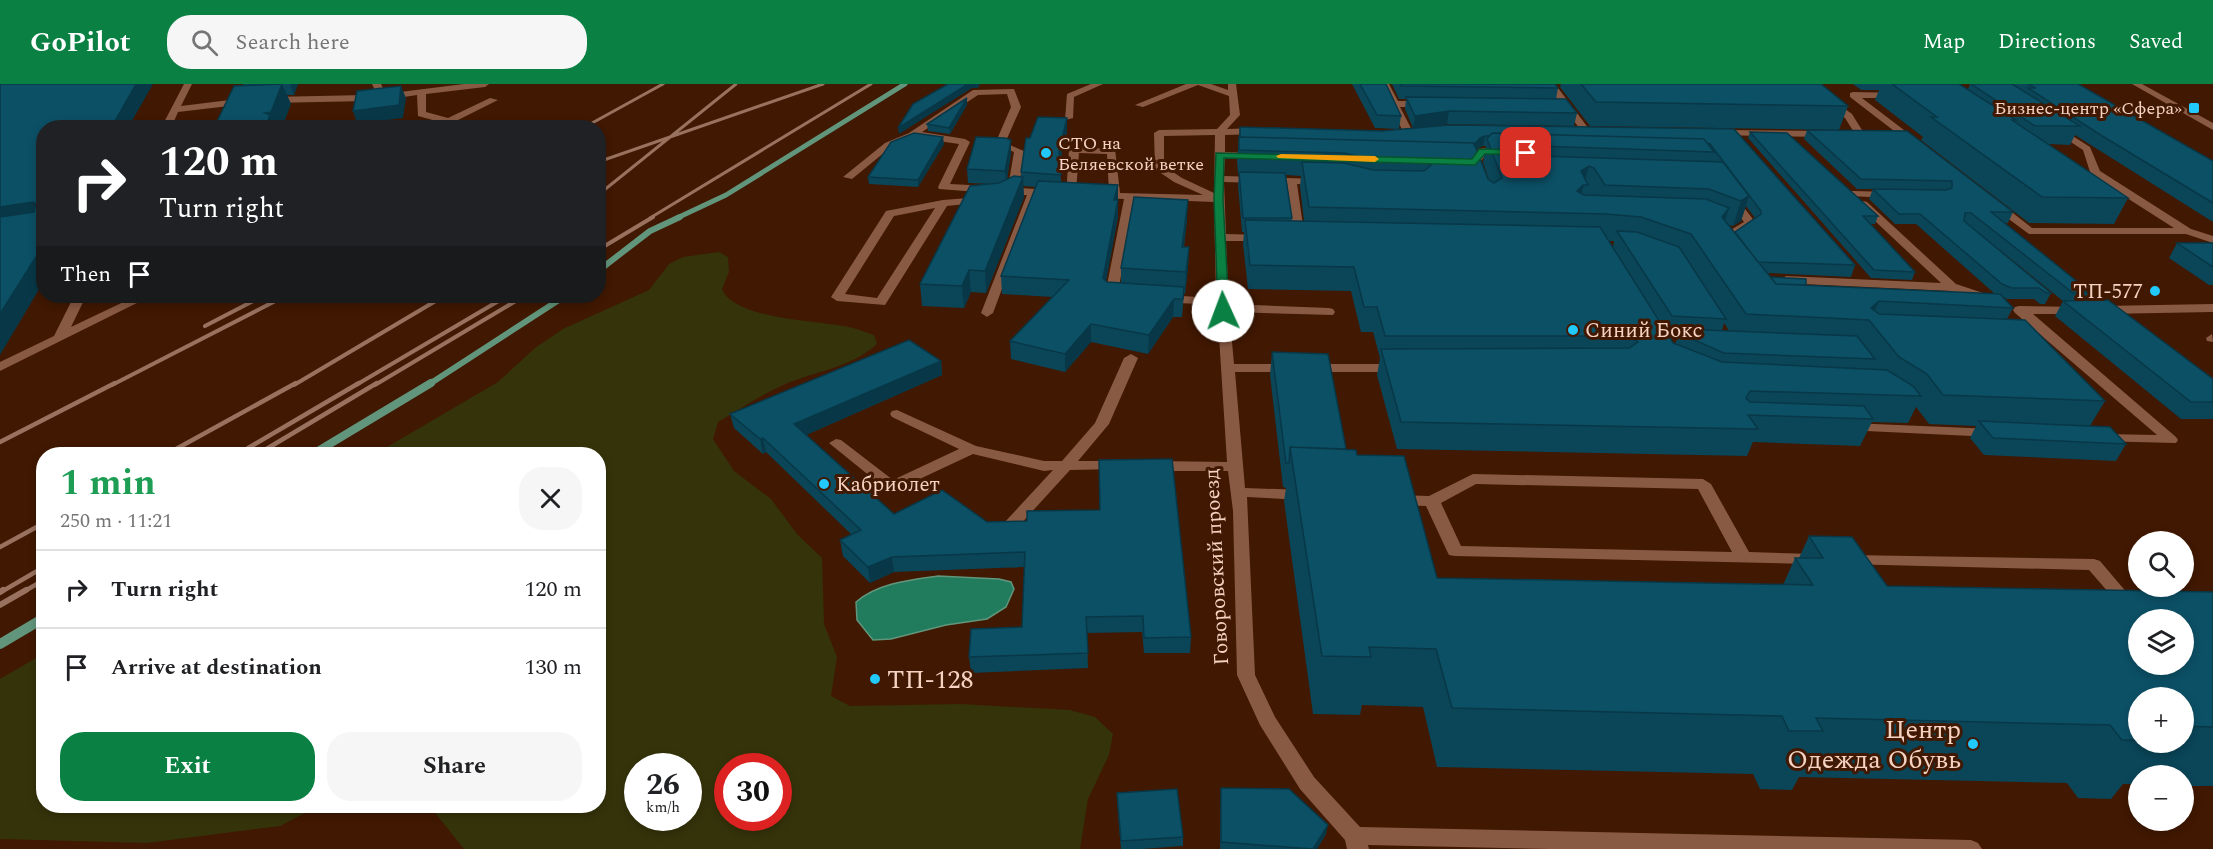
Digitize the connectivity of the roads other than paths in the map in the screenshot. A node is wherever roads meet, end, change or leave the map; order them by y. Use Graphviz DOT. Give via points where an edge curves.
graph roads {
  1 [pos="188,84"];
  2 [pos="376,84"];
  3 [pos="485,84"];
  4 [pos="1100,84"];
  5 [pos="1194,84"];
  6 [pos="1202,84"];
  7 [pos="1384,84"];
  8 [pos="1550,84"];
  9 [pos="1805,84"];
  10 [pos="2136,84"];
  11 [pos="1233,89"];
  12 [pos="422,92"];
  13 [pos="1910,95"];
  14 [pos="368,98"];
  15 [pos="493,100"];
  16 [pos="1394,104"];
  17 [pos="1140,105"];
  18 [pos="1440,105"];
  19 [pos="1555,106"];
  20 [pos="1567,106"];
  21 [pos="175,110"];
  22 [pos="1068,118"];
  23 [pos="170,120"];
  24 [pos="442,120"];
  25 [pos="451,120"];
  26 [pos="2047,123"];
  27 [pos="2213,127"];
  28 [pos="1220,131"];
  29 [pos="1574,131"];
  30 [pos="1586,131"];
  31 [pos="1267,132"];
  32 [pos="1600,132"];
  33 [pos="1703,133"];
  34 [pos="913,134"];
  35 [pos="1397,134"];
  36 [pos="1789,134"];
  37 [pos="1837,135"];
  38 [pos="1848,135"];
  39 [pos="1805,149"];
  40 [pos="1517,152"];
  41 [pos="1927,152"];
  42 [pos="1220,155"];
  43 [pos="1266,156"];
  44 [pos="1452,161"];
  45 [pos="848,177"];
  46 [pos="1219,179"];
  47 [pos="1291,181"];
  48 [pos="1331,182"];
  49 [pos="1725,190"];
  50 [pos="1013,191"];
  51 [pos="1033,192"];
  52 [pos="1070,194"];
  53 [pos="1908,195"];
  54 [pos="1983,195"];
  55 [pos="1115,196"];
  56 [pos="1130,196"];
  57 [pos="1218,199"];
  58 [pos="943,203"];
  59 [pos="2187,231"];
  60 [pos="1220,237"];
  61 [pos="2213,240"];
  62 [pos="1721,241"];
  63 [pos="1773,279"];
  64 [pos="1952,287"];
  65 [pos="2047,296"];
  66 [pos="1133,297"];
  67 [pos="1156,298"];
  68 [pos="76,303"];
  69 [pos="132,303"];
  70 [pos="2011,307"];
  71 [pos="2213,308"];
  72 [pos="1224,310"];
  73 [pos="2065,311"];
  74 [pos="1329,312"];
  75 [pos="987,313"];
  76 [pos="59,338"];
  77 [pos="2037,343"];
  78 [pos="2060,344"];
  79 [pos="1131,358"];
  80 [pos="0,367"];
  81 [pos="1228,368"];
  82 [pos="1418,368"];
  83 [pos="897,414"];
  84 [pos="1913,416"];
  85 [pos="1840,427"];
  86 [pos="1924,430"];
  87 [pos="2007,434"];
  88 [pos="2089,437"];
  89 [pos="836,443"];
  90 [pos="971,449"];
  91 [pos="1067,465"];
  92 [pos="1235,467"];
  93 [pos="1239,492"];
  94 [pos="1319,496"];
  95 [pos="1376,499"];
  96 [pos="1432,501"];
  97 [pos="1012,524"];
  98 [pos="1743,557"];
  99 [pos="2132,609"];
  100 [pos="1357,843"];
  101 [pos="1971,849"];
  1 -- 21 [label="street"];
  2 -- 14 [label="street" via="379,88"];
  3 -- 12 [label="street"];
  4 -- 22 [label="street" via="1070,96"];
  5 -- 17 [label="street"];
  6 -- 11 [label="street"];
  7 -- 16 [label="street"];
  8 -- 20 [label="street"];
  9 -- 38 [label="street" via="1849,117 1860,135"];
  10 -- 27 [label="street"];
  11 -- 28 [label="street" via="1235,116"];
  12 -- 14 [label="street"];
  12 -- 24 [label="street" via="421,114"];
  13 -- 41 [label="street" via="1853,94"];
  14 -- 21 [label="street" via="236,102"];
  15 -- 25 [label="street"];
  16 -- 18 [label="street"];
  16 -- 35 [label="street" via="1414,134"];
  19 -- 20 [label="street"];
  20 -- 30 [label="street"];
  21 -- 23 [label="street"];
  26 -- 59 [label="street" via="2087,148 2090,171"];
  28 -- 31 [label="street"];
  28 -- 42 [label="street, Говоровский проезд"];
  28 -- 57 [label="street" via="1159,132 1159,166"];
  29 -- 30 [label="street"];
  30 -- 32 [label="street"];
  33 -- 36 [label="street" via="1739,138"];
  34 -- 45 [label="street" via="888,145"];
  34 -- 50 [label="street" via="965,142 943,187"];
  34 -- 50 [label="street" via="976,92 1011,91 1016,107 1000,144 1019,151"];
  36 -- 37 [label="street"];
  36 -- 39 [label="street"];
  40 -- 44 [label="street" via="1483,151 1477,167"];
  42 -- 43 [label="street"];
  42 -- 46 [label="street, Говоровский проезд"];
  46 -- 47 [label="street"];
  46 -- 57 [label="street, Говоровский проезд"];
  47 -- 48 [label="street"];
  47 -- 60 [label="street" via="1294,239"];
  49 -- 62 [label="street" via="1750,223 1728,230"];
  50 -- 51 [label="street"];
  50 -- 58 [label="street" via="1000,198"];
  51 -- 52 [label="street"];
  51 -- 75 [label="street"];
  52 -- 55 [label="street"];
  52 -- 55 [label="street" via="1074,150 1112,151"];
  53 -- 64 [label="street" via="1849,191"];
  54 -- 59 [label="street" via="2029,231"];
  55 -- 56 [label="street"];
  56 -- 57 [label="street"];
  56 -- 66 [label="street" via="1111,295"];
  57 -- 60 [label="street, Говоровский проезд"];
  58 -- 58 [label="street" via="881,302 837,297 890,213"];
  59 -- 61 [label="street"];
  60 -- 72 [label="street, Говоровский проезд"];
  63 -- 64 [label="street" via="1862,279"];
  64 -- 70 [label="street"];
  65 -- 73 [label="street"];
  67 -- 72 [label="street"];
  68 -- 76 [label="street"];
  69 -- 76 [label="street"];
  70 -- 73 [label="street"];
  70 -- 78 [label="street"];
  71 -- 73 [label="street"];
  72 -- 74 [label="street"];
  72 -- 81 [label="street, Говоровский проезд"];
  76 -- 80 [label="street"];
  77 -- 78 [label="street"];
  78 -- 88 [label="street" via="2171,441"];
  79 -- 91 [label="street" via="1102,424"];
  81 -- 82 [label="street"];
  81 -- 92 [label="street, Говоровский проезд"];
  83 -- 90 [label="street"];
  84 -- 86 [label="street"];
  85 -- 86 [label="street"];
  86 -- 87 [label="street"];
  89 -- 90 [label="street" via="892,487"];
  90 -- 91 [label="street" via="1044,466"];
  91 -- 92 [label="street"];
  91 -- 97 [label="street"];
  92 -- 93 [label="street, Говоровский проезд"];
  93 -- 94 [label="street"];
  93 -- 100 [label="street, Говоровский проезд" via="1246,675 1267,720 1307,783"];
  95 -- 96 [label="street"];
  96 -- 98 [label="street" via="1455,551"];
  96 -- 98 [label="street" via="1473,479 1703,484"];
  98 -- 99 [label="street" via="2094,565"];
  100 -- 101 [label="street"];
}
